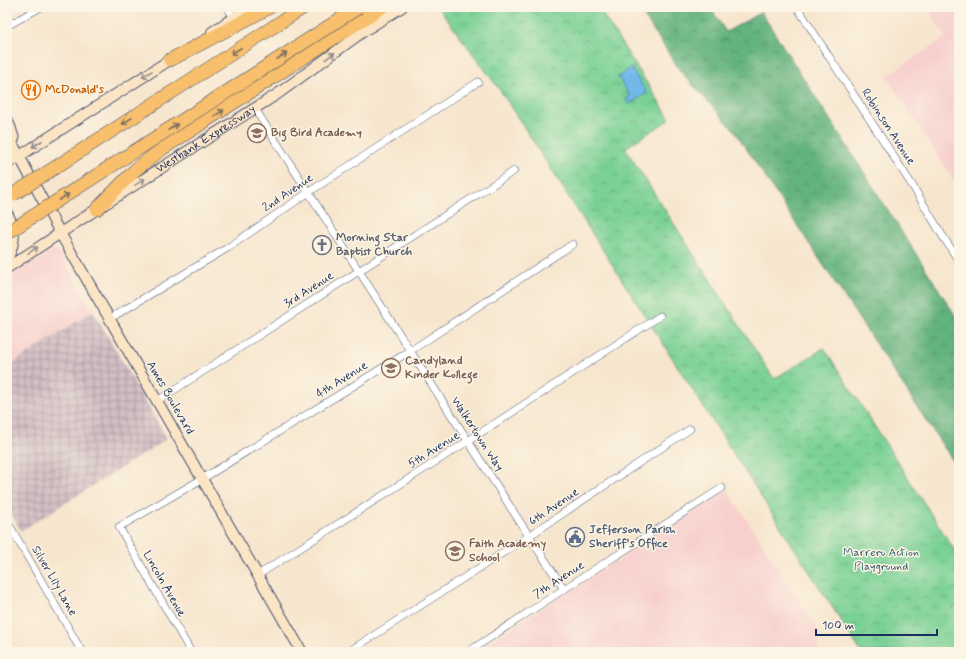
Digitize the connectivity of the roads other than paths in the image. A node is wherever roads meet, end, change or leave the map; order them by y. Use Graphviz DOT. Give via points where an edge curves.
graph roads {
  1 [pos="41,7"];
  2 [pos="227,7"];
  3 [pos="250,7"];
  4 [pos="304,7"];
  5 [pos="359,7"];
  6 [pos="382,7"];
  7 [pos="402,7"];
  8 [pos="797,7"];
  9 [pos="267,9"];
  10 [pos="234,18"];
  11 [pos="7,26"];
  12 [pos="170,60"];
  13 [pos="478,82"];
  14 [pos="255,109"];
  15 [pos="7,121"];
  16 [pos="7,133"];
  17 [pos="19,156"];
  18 [pos="7,164"];
  19 [pos="514,171"];
  20 [pos="308,192"];
  21 [pos="7,199"];
  22 [pos="97,208"];
  23 [pos="7,213"];
  24 [pos="7,233"];
  25 [pos="60,233"];
  26 [pos="573,244"];
  27 [pos="7,260"];
  28 [pos="959,261"];
  29 [pos="7,268"];
  30 [pos="359,271"];
  31 [pos="660,316"];
  32 [pos="109,319"];
  33 [pos="410,351"];
  34 [pos="157,401"];
  35 [pos="690,430"];
  36 [pos="468,441"];
  37 [pos="202,479"];
  38 [pos="722,488"];
  39 [pos="7,520"];
  40 [pos="118,527"];
  41 [pos="529,536"];
  42 [pos="258,575"];
  43 [pos="564,589"];
  44 [pos="82,652"];
  45 [pos="191,652"];
  46 [pos="302,652"];
  47 [pos="348,652"];
  48 [pos="468,652"];
  1 -- 11 [label="street"];
  2 -- 10 [label="street"];
  3 -- 10 [label="main road"];
  4 -- 21 [label="highway, one-way, bridge"];
  24 -- 5 [label="highway, one-way, bridge"];
  22 -- 6 [label="highway, one-way" via="135,170 162,149"];
  14 -- 7 [label="main road, Westbank Expressway, one-way"];
  8 -- 28 [label="street, Robinson Avenue"];
  9 -- 12 [label="highway"];
  10 -- 12 [label="main road"];
  12 -- 17 [label="main road, one-way"];
  13 -- 20 [label="street, 2nd Avenue"];
  14 -- 20 [label="street, Walkertown Way"];
  22 -- 14 [label="main road, Westbank Expressway, one-way"];
  15 -- 17 [label="main road, Ames Boulevard"];
  16 -- 17 [label="main road, Ames Boulevard"];
  17 -- 18 [label="main road"];
  17 -- 25 [label="main road, Ames Boulevard"];
  19 -- 30 [label="street, 3rd Avenue"];
  20 -- 30 [label="street, Walkertown Way"];
  20 -- 32 [label="street, 2nd Avenue" via="229,247"];
  22 -- 25 [label="main road, Westbank Expressway"];
  23 -- 27 [label="main road" via="14,235 12,250"];
  29 -- 25 [label="main road, Westbank Expressway, one-way"];
  25 -- 32 [label="main road, Ames Boulevard"];
  26 -- 33 [label="street, 4th Avenue"];
  30 -- 33 [label="street, Walkertown Way"];
  30 -- 34 [label="street, 3rd Avenue"];
  31 -- 36 [label="street, 5th Avenue"];
  32 -- 34 [label="main road, Ames Boulevard"];
  33 -- 36 [label="street, Walkertown Way"];
  33 -- 37 [label="street, 4th Avenue"];
  34 -- 37 [label="main road, Ames Boulevard"];
  35 -- 41 [label="street, 6th Avenue"];
  36 -- 41 [label="street, Walkertown Way"];
  36 -- 42 [label="street, 5th Avenue"];
  37 -- 40 [label="street, 4th Avenue"];
  37 -- 42 [label="main road, Ames Boulevard"];
  38 -- 43 [label="street, 7th Avenue"];
  39 -- 44 [label="street, Silver Lily Lane"];
  40 -- 45 [label="street, Lincoln Avenue"];
  41 -- 43 [label="street, Walkertown Way"];
  41 -- 47 [label="street, 6th Avenue"];
  42 -- 46 [label="main road, Ames Boulevard"];
  43 -- 48 [label="street, 7th Avenue"];
}
